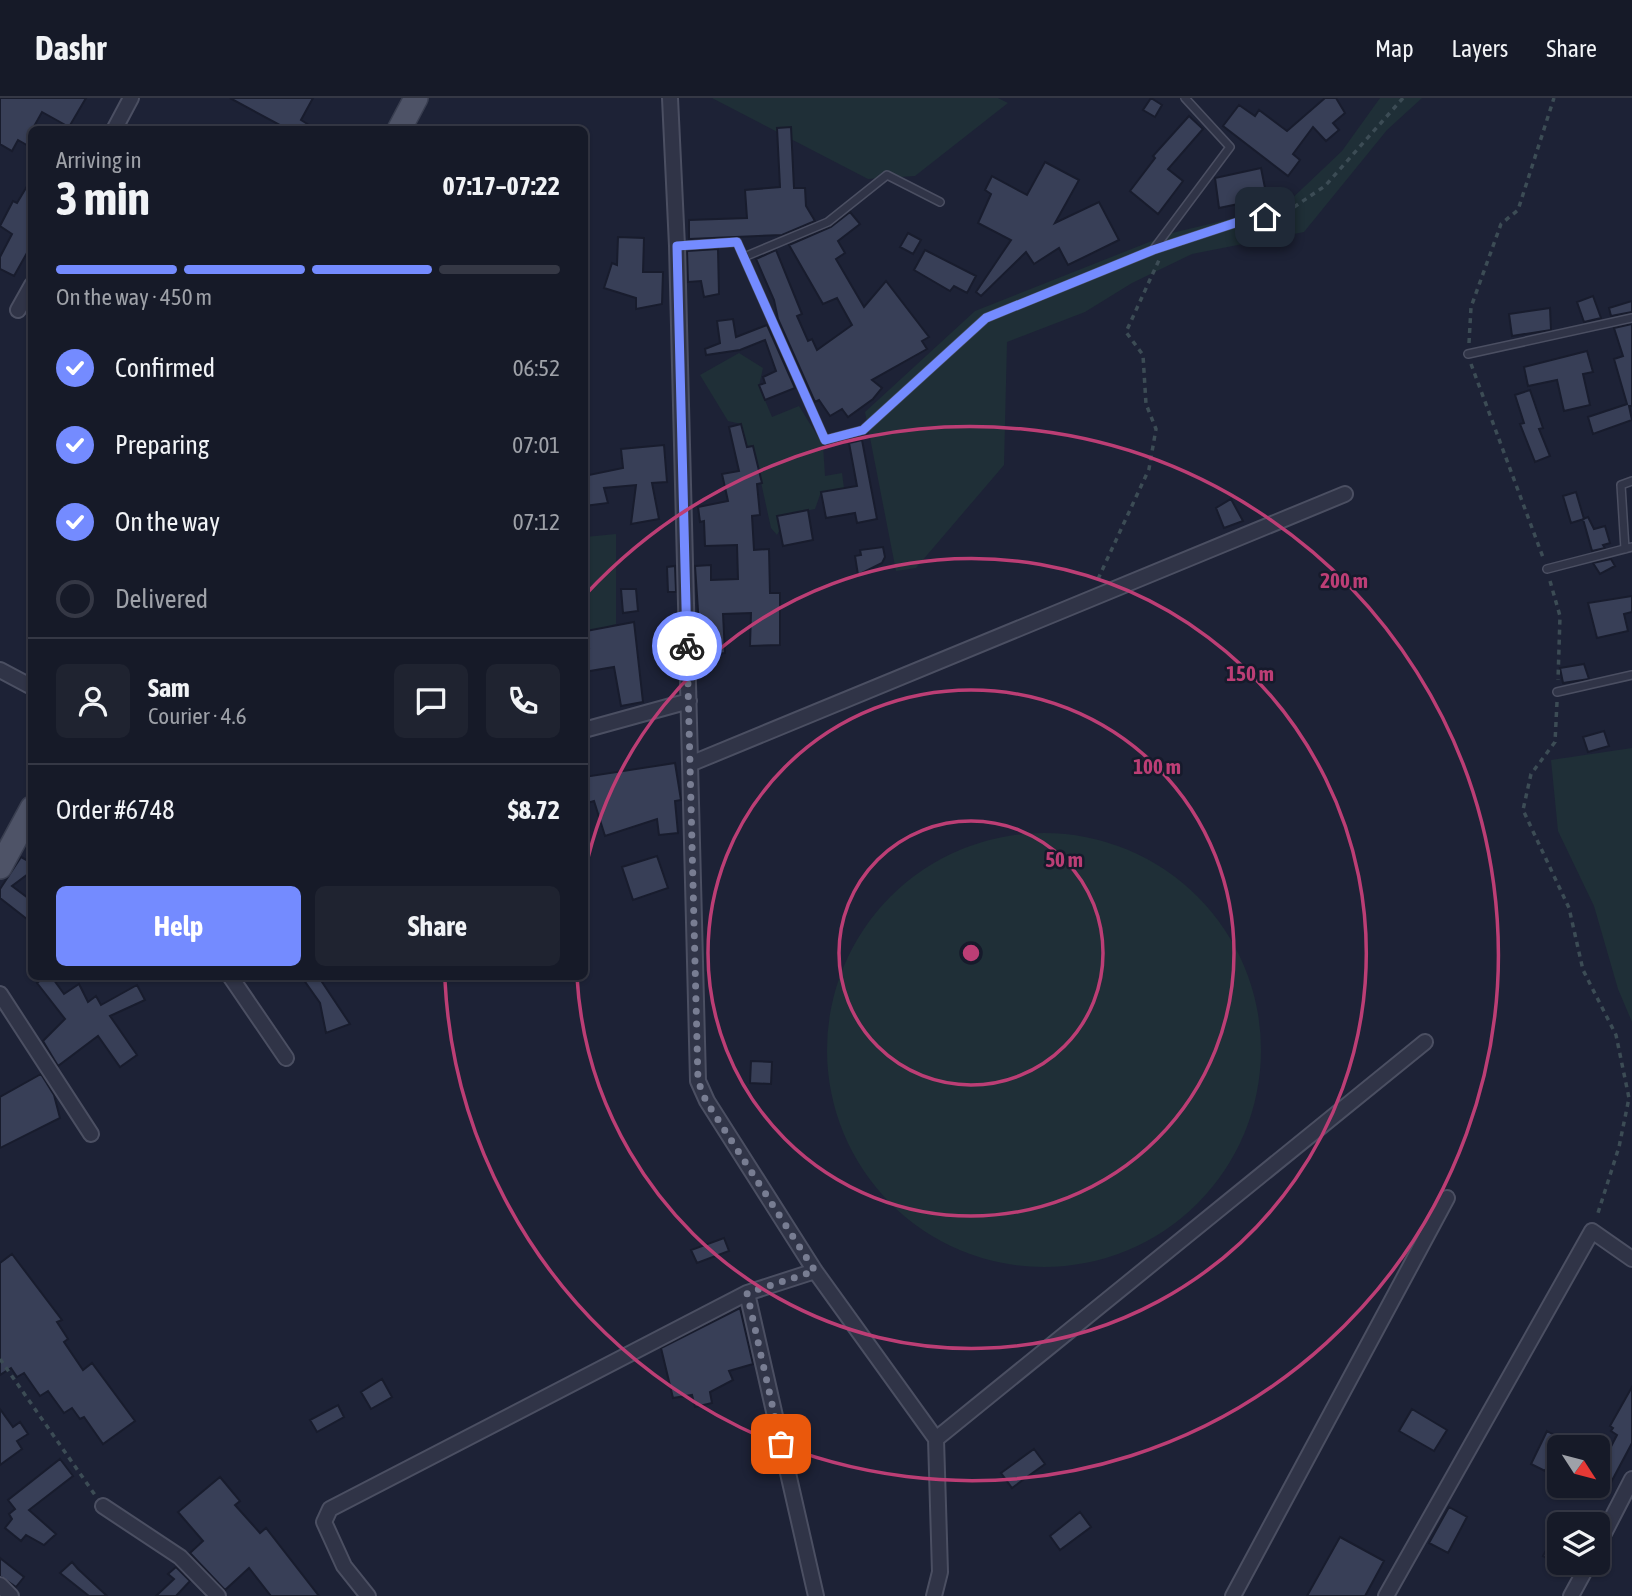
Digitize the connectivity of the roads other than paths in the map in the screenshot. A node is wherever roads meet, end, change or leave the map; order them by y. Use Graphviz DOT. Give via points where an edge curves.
graph roads {
  1 [pos="131,98"];
  2 [pos="416,98"];
  3 [pos="670,98"];
  4 [pos="1185,98"];
  5 [pos="116,126"];
  6 [pos="401,126"];
  7 [pos="940,202"];
  8 [pos="1286,214"];
  9 [pos="677,246"];
  10 [pos="1153,250"];
  11 [pos="744,257"];
  12 [pos="28,292"];
  13 [pos="18,310"];
  14 [pos="1632,318"];
  15 [pos="1468,354"];
  16 [pos="1632,481"];
  17 [pos="1345,494"];
  18 [pos="1629,548"];
  19 [pos="1547,569"];
  20 [pos="0,670"];
  21 [pos="1632,675"];
  22 [pos="28,685"];
  23 [pos="1557,692"];
  24 [pos="689,701"];
  25 [pos="588,729"];
  26 [pos="690,764"];
  27 [pos="28,815"];
  28 [pos="0,867"];
  29 [pos="233,980"];
  30 [pos="0,994"];
  31 [pos="1425,1042"];
  32 [pos="286,1058"];
  33 [pos="91,1134"];
  34 [pos="1447,1198"];
  35 [pos="1632,1259"];
  36 [pos="815,1271"];
  37 [pos="747,1293"];
  38 [pos="936,1439"];
  39 [pos="1632,1479"];
  40 [pos="103,1506"];
  41 [pos="1610,1522"];
  42 [pos="1582,1575"];
  43 [pos="0,1585"];
  44 [pos="11,1596"];
  45 [pos="218,1596"];
  46 [pos="368,1596"];
  47 [pos="816,1596"];
  48 [pos="934,1596"];
  49 [pos="1233,1596"];
  50 [pos="1387,1596"];
  51 [pos="1571,1596"];
  1 -- 5 [label="street"];
  2 -- 6 [label="main road"];
  3 -- 9 [label="street"];
  4 -- 10 [label="lane" via="1230,147"];
  7 -- 11 [label="lane" via="887,175 828,222"];
  8 -- 10 [label="lane" via="1244,220"];
  9 -- 11 [label="lane" via="737,242"];
  9 -- 24 [label="street"];
  10 -- 11 [label="lane" via="986,318 863,430 825,440"];
  12 -- 13 [label="street"];
  14 -- 15 [label="lane"];
  16 -- 18 [label="lane" via="1622,485"];
  17 -- 26 [label="street"];
  18 -- 19 [label="lane"];
  20 -- 22 [label="street"];
  21 -- 23 [label="lane"];
  24 -- 25 [label="street"];
  24 -- 26 [label="street"];
  26 -- 36 [label="street" via="698,1081 706,1101"];
  27 -- 28 [label="main road"];
  29 -- 32 [label="street"];
  30 -- 33 [label="street"];
  31 -- 38 [label="street"];
  34 -- 49 [label="street"];
  35 -- 50 [label="street" via="1592,1231"];
  36 -- 37 [label="street"];
  36 -- 38 [label="street"];
  37 -- 46 [label="street" via="330,1509 324,1522 344,1566"];
  37 -- 47 [label="street"];
  38 -- 48 [label="street" via="940,1572"];
  39 -- 41 [label="street"];
  40 -- 45 [label="street" via="180,1558"];
  42 -- 51 [label="street"];
  43 -- 44 [label="street"];
}
